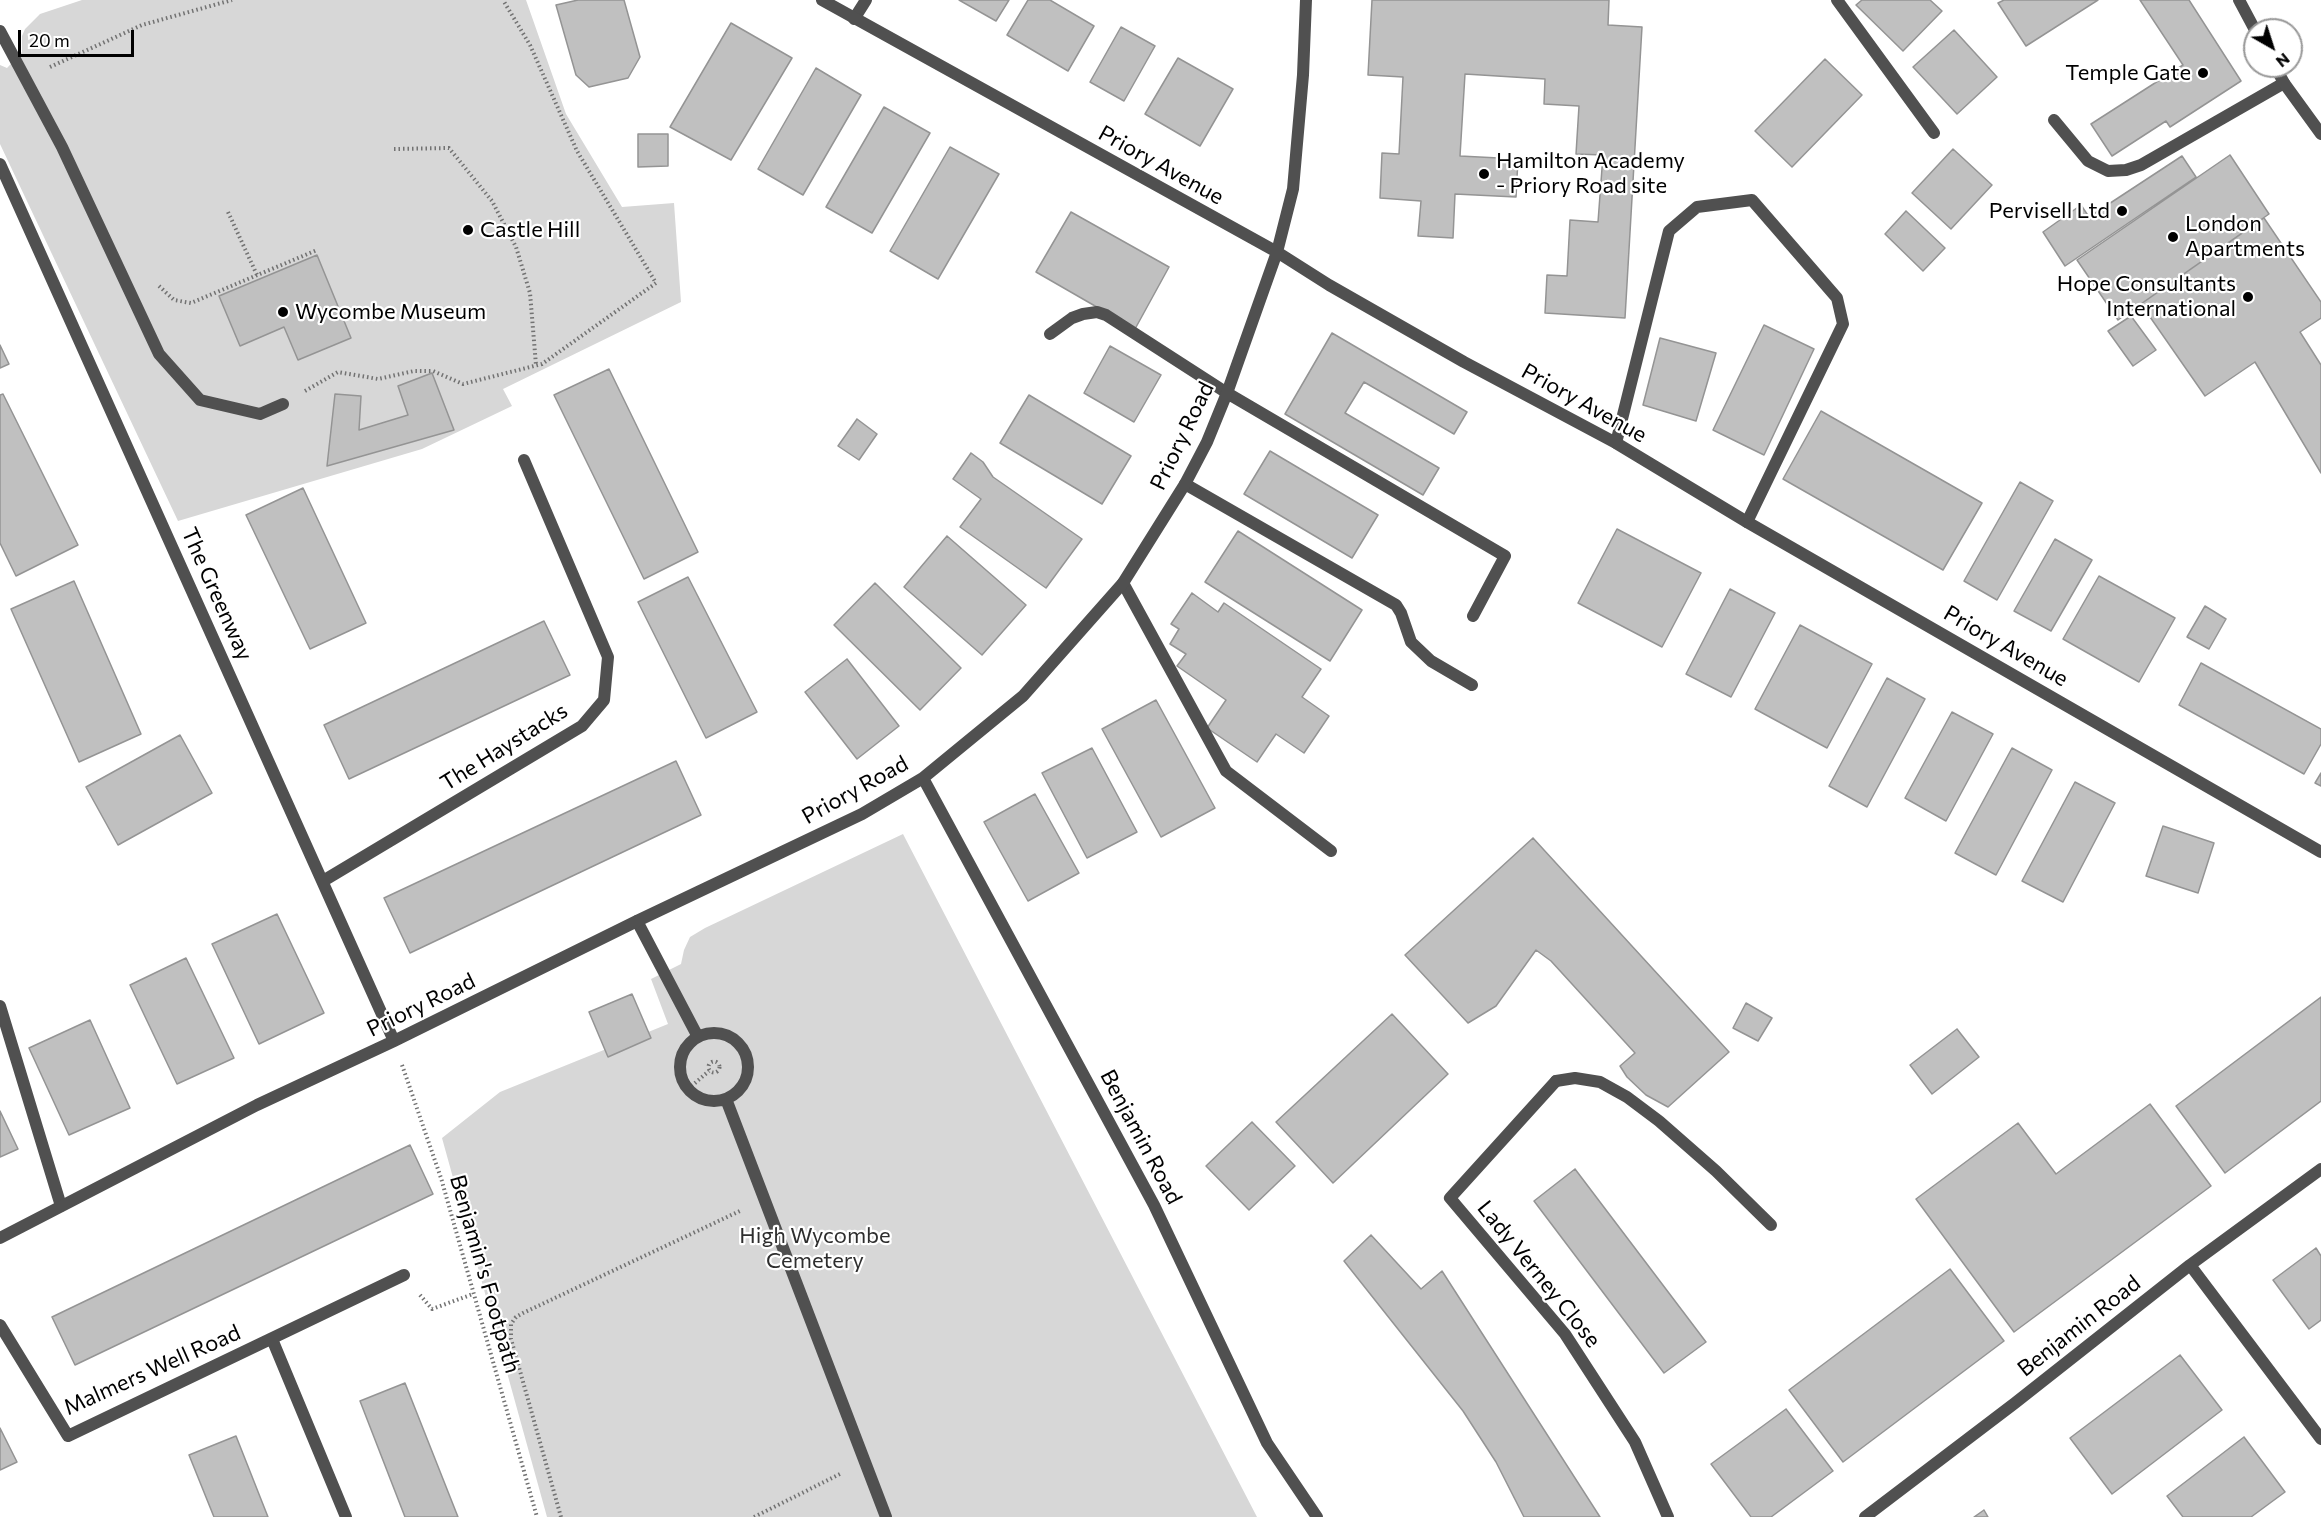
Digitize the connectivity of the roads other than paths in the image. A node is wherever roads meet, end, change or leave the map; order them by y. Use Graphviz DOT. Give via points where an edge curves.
graph roads {
  1 [pos="822,0"];
  2 [pos="866,0"];
  3 [pos="1306,0"];
  4 [pos="1837,0"];
  5 [pos="2239,0"];
  6 [pos="2249,18"];
  7 [pos="854,19"];
  8 [pos="0,31"];
  9 [pos="2281,78"];
  10 [pos="2284,83"];
  11 [pos="2054,120"];
  12 [pos="1934,133"];
  13 [pos="2321,134"];
  14 [pos="0,164"];
  15 [pos="1277,252"];
  16 [pos="1050,334"];
  17 [pos="1227,393"];
  18 [pos="283,404"];
  19 [pos="1616,443"];
  20 [pos="524,460"];
  21 [pos="1185,483"];
  22 [pos="1747,522"];
  23 [pos="1123,583"];
  24 [pos="1473,616"];
  25 [pos="1472,685"];
  26 [pos="923,778"];
  27 [pos="1331,851"];
  28 [pos="2321,852"];
  29 [pos="323,881"];
  30 [pos="637,921"];
  31 [pos="0,1006"];
  32 [pos="698,1037"];
  33 [pos="394,1041"];
  34 [pos="726,1099"];
  35 [pos="2321,1169"];
  36 [pos="61,1206"];
  37 [pos="1771,1225"];
  38 [pos="0,1238"];
  39 [pos="2190,1265"];
  40 [pos="404,1275"];
  41 [pos="0,1325"];
  42 [pos="272,1339"];
  43 [pos="2321,1439"];
  44 [pos="346,1517"];
  45 [pos="886,1517"];
  46 [pos="1317,1517"];
  47 [pos="1668,1517"];
  48 [pos="1865,1517"];
  1 -- 7 [label="street, Priory Avenue"];
  2 -- 7 [label="street"];
  3 -- 15 [label="street, Priory Road" via="1293,189"];
  4 -- 12 [label="street"];
  5 -- 6 [label="street"];
  7 -- 15 [label="street, Priory Avenue"];
  8 -- 18 [label="street" via="62,147 159,354 200,400 260,414"];
  9 -- 10 [label="street"];
  10 -- 11 [label="street" via="2126,170 2108,171 2088,161"];
  10 -- 13 [label="street"];
  14 -- 29 [label="street, The Greenway"];
  15 -- 17 [label="street, Priory Road"];
  15 -- 19 [label="street, Priory Avenue" via="1464,362"];
  16 -- 17 [label="street" via="1083,314 1106,315"];
  17 -- 21 [label="street, Priory Road"];
  17 -- 24 [label="street" via="1505,556"];
  19 -- 22 [label="street, Priory Avenue"];
  19 -- 22 [label="street" via="1669,231 1697,207 1752,200 1837,298 1843,324"];
  20 -- 29 [label="street, The Haystacks" via="609,657 604,700 582,726"];
  21 -- 23 [label="street, Priory Road"];
  21 -- 25 [label="street" via="1396,605 1411,642 1431,661"];
  22 -- 28 [label="street, Priory Avenue"];
  23 -- 26 [label="street, Priory Road" via="1023,696"];
  23 -- 27 [label="street" via="1226,771"];
  26 -- 30 [label="street, Priory Road" via="862,814"];
  26 -- 46 [label="street, Benjamin Road" via="1154,1205 1267,1443"];
  29 -- 33 [label="street, The Greenway"];
  30 -- 32 [label="street"];
  30 -- 33 [label="street, Priory Road"];
  31 -- 36 [label="street"];
  32 -- 34 [label="street" via="686,1048 681,1060 682,1080 700,1098"];
  32 -- 34 [label="street" via="714,1033 728,1036 745,1055 745,1081"];
  33 -- 36 [label="street, Priory Road" via="257,1105"];
  34 -- 45 [label="street"];
  35 -- 39 [label="street, Benjamin Road"];
  36 -- 38 [label="street, Priory Road"];
  37 -- 47 [label="street, Lady Verney Close" via="1659,1121 1600,1082 1575,1078 1556,1081 1450,1198 1565,1334 1635,1442"];
  39 -- 43 [label="street"];
  39 -- 48 [label="street, Benjamin Road"];
  40 -- 42 [label="street, Malmers Well Road"];
  41 -- 42 [label="street, Malmers Well Road" via="68,1436"];
  42 -- 44 [label="street, Malmers Well Road"];
}
